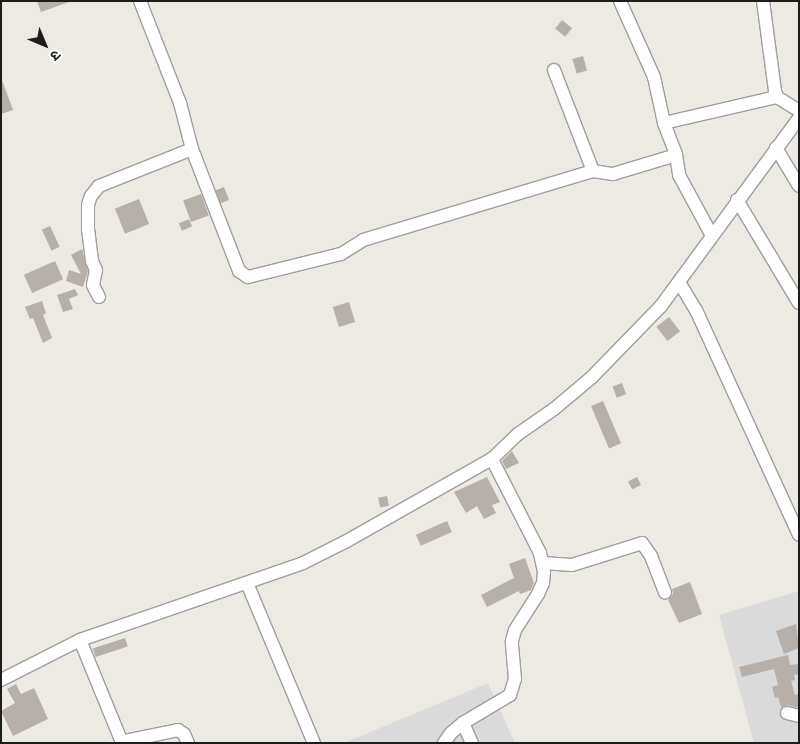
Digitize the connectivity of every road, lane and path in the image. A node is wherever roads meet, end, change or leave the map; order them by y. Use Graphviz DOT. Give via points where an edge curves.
graph roads {
  1 [pos="140,1"];
  2 [pos="620,1"];
  3 [pos="763,1"];
  4 [pos="554,70"];
  5 [pos="777,97"];
  6 [pos="799,111"];
  7 [pos="799,118"];
  8 [pos="664,122"];
  9 [pos="776,148"];
  10 [pos="192,149"];
  11 [pos="676,155"];
  12 [pos="593,172"];
  13 [pos="799,186"];
  14 [pos="737,200"];
  15 [pos="711,234"];
  16 [pos="679,282"];
  17 [pos="99,297"];
  18 [pos="799,303"];
  19 [pos="492,459"];
  20 [pos="799,535"];
  21 [pos="543,563"];
  22 [pos="247,583"];
  23 [pos="665,592"];
  24 [pos="80,640"];
  25 [pos="1,680"];
  26 [pos="463,723"];
  27 [pos="188,743"];
  28 [pos="314,743"];
  29 [pos="444,743"];
  30 [pos="472,743"];
  1 -- 10 [label="street" via="180,103"];
  2 -- 8 [label="street" via="654,77"];
  3 -- 5 [label="street"];
  4 -- 12 [label="street"];
  5 -- 6 [label="street"];
  5 -- 8 [label="street"];
  7 -- 9 [label="street"];
  8 -- 11 [label="street"];
  9 -- 13 [label="street"];
  9 -- 14 [label="street"];
  10 -- 12 [label="street" via="239,271 248,277 341,254 363,240"];
  10 -- 17 [label="street" via="99,186 90,196 88,230 96,270 93,285"];
  11 -- 12 [label="street" via="613,174"];
  11 -- 15 [label="street" via="680,175"];
  14 -- 15 [label="street"];
  14 -- 18 [label="street"];
  15 -- 16 [label="street"];
  16 -- 19 [label="street" via="661,306 592,377 518,434"];
  16 -- 20 [label="street" via="696,310"];
  19 -- 21 [label="street"];
  19 -- 22 [label="street" via="345,542 303,563"];
  21 -- 23 [label="street" via="572,565 642,544 651,556"];
  21 -- 26 [label="street" via="543,582 514,636 514,687 503,701"];
  22 -- 24 [label="street"];
  22 -- 28 [label="street"];
  24 -- 25 [label="street"];
  24 -- 27 [label="street" via="121,740 178,730"];
  26 -- 29 [label="street"];
  26 -- 30 [label="street"];
}
